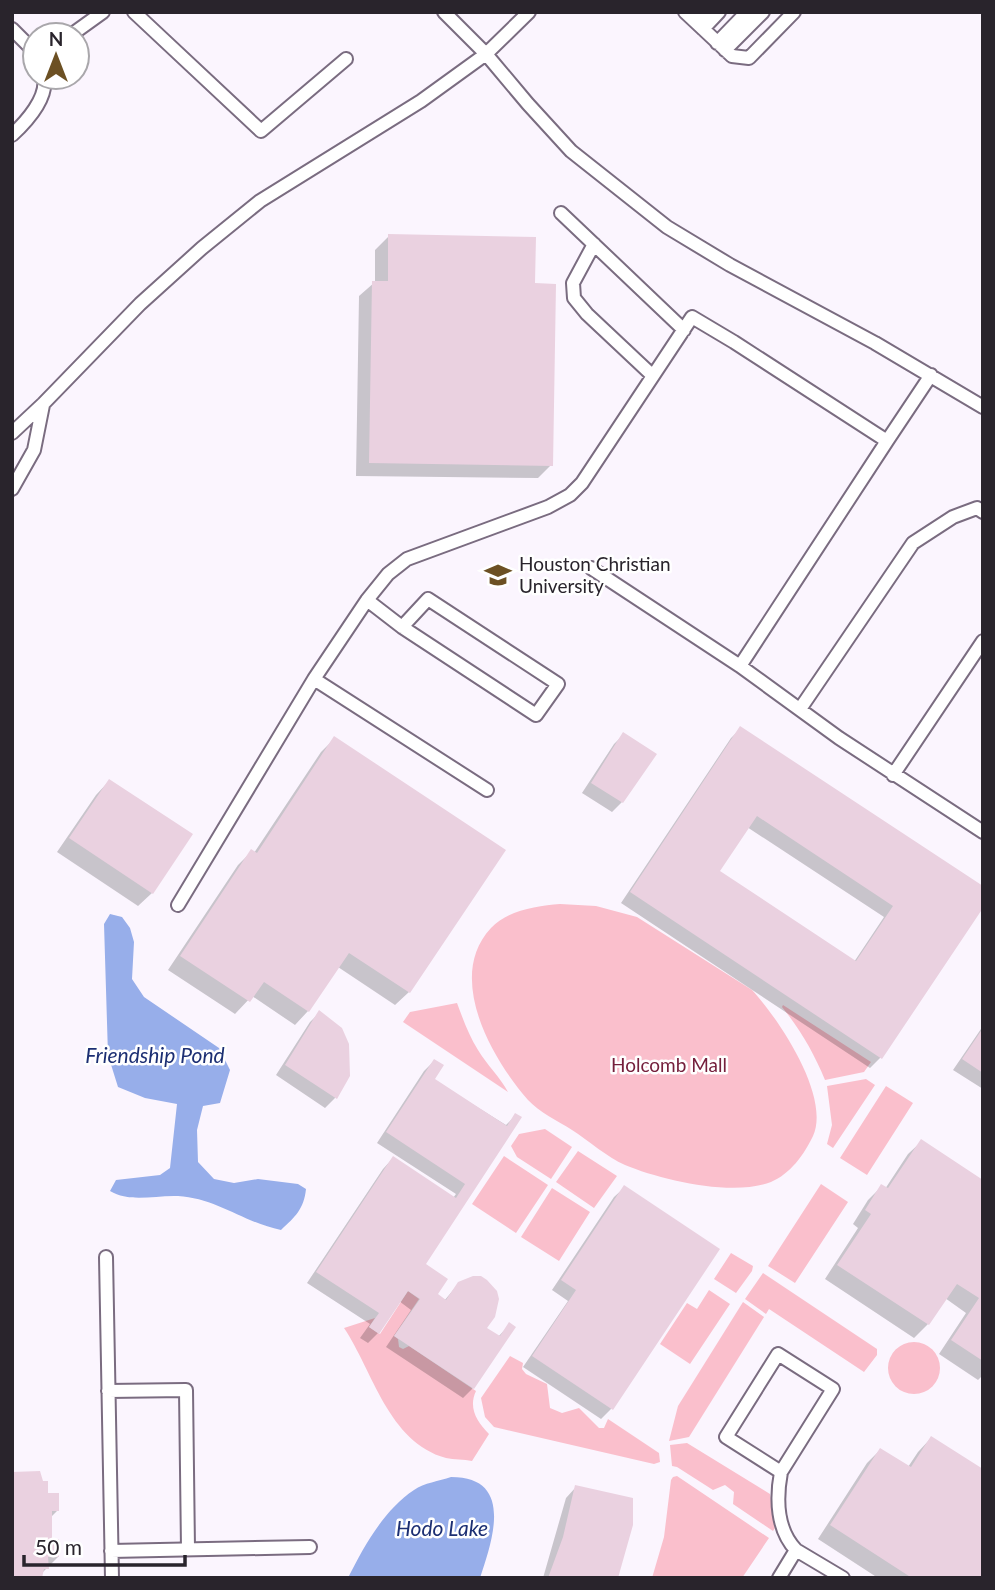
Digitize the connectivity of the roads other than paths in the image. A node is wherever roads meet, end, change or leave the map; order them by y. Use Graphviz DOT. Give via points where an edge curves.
graph roads {
  1 [pos="134,12"];
  2 [pos="444,12"];
  3 [pos="529,12"];
  4 [pos="705,12"];
  5 [pos="719,12"];
  6 [pos="736,12"];
  7 [pos="747,12"];
  8 [pos="762,12"];
  9 [pos="794,12"];
  10 [pos="702,28"];
  11 [pos="486,54"];
  12 [pos="346,59"];
  13 [pos="42,91"];
  14 [pos="12,135"];
  15 [pos="561,213"];
  16 [pos="594,244"];
  17 [pos="684,330"];
  18 [pos="653,376"];
  19 [pos="931,376"];
  20 [pos="43,404"];
  21 [pos="983,407"];
  22 [pos="12,433"];
  23 [pos="887,441"];
  24 [pos="12,489"];
  25 [pos="981,507"];
  26 [pos="591,568"];
  27 [pos="367,600"];
  28 [pos="402,627"];
  29 [pos="983,641"];
  30 [pos="740,666"];
  31 [pos="314,679"];
  32 [pos="800,709"];
  33 [pos="893,775"];
  34 [pos="487,790"];
  35 [pos="983,832"];
  36 [pos="178,905"];
  37 [pos="106,1257"];
  38 [pos="108,1391"];
  39 [pos="781,1472"];
  40 [pos="310,1547"];
  41 [pos="188,1549"];
  42 [pos="796,1550"];
  43 [pos="111,1551"];
  44 [pos="112,1578"];
  45 [pos="779,1578"];
  46 [pos="843,1578"];
  1 -- 12 [label="lane" via="261,131"];
  2 -- 11 [label="lane"];
  3 -- 11 [label="lane"];
  4 -- 10 [label="lane"];
  5 -- 10 [label="lane"];
  6 -- 10 [label="lane"];
  7 -- 10 [label="lane"];
  8 -- 10 [label="lane"];
  9 -- 10 [label="lane" via="749,58 732,56"];
  11 -- 19 [label="lane" via="571,151 667,227"];
  11 -- 20 [label="lane" via="421,101 260,201 140,304"];
  13 -- 14 [label="lane" via="27,121"];
  15 -- 16 [label="lane"];
  16 -- 17 [label="lane"];
  16 -- 18 [label="lane" via="573,283 574,298"];
  17 -- 18 [label="lane"];
  17 -- 23 [label="lane" via="692,317"];
  18 -- 27 [label="lane" via="570,495 407,559"];
  19 -- 21 [label="lane"];
  19 -- 23 [label="lane"];
  20 -- 22 [label="lane"];
  20 -- 24 [label="lane" via="34,450"];
  23 -- 30 [label="lane"];
  25 -- 32 [label="lane" via="953,517 913,543"];
  26 -- 30 [label="lane"];
  27 -- 28 [label="lane"];
  27 -- 31 [label="lane"];
  28 -- 28 [label="lane" via="536,715 558,684 428,598"];
  29 -- 33 [label="lane"];
  30 -- 32 [label="lane"];
  31 -- 34 [label="lane"];
  31 -- 36 [label="lane"];
  32 -- 33 [label="lane"];
  33 -- 35 [label="lane"];
  37 -- 38 [label="lane"];
  38 -- 41 [label="lane" via="186,1390"];
  38 -- 43 [label="lane"];
  39 -- 39 [label="lane" via="833,1389 778,1354 726,1437"];
  39 -- 42 [label="lane" via="783,1532"];
  40 -- 41 [label="lane"];
  41 -- 43 [label="lane"];
  42 -- 45 [label="lane"];
  42 -- 46 [label="lane"];
  43 -- 44 [label="lane"];
}
